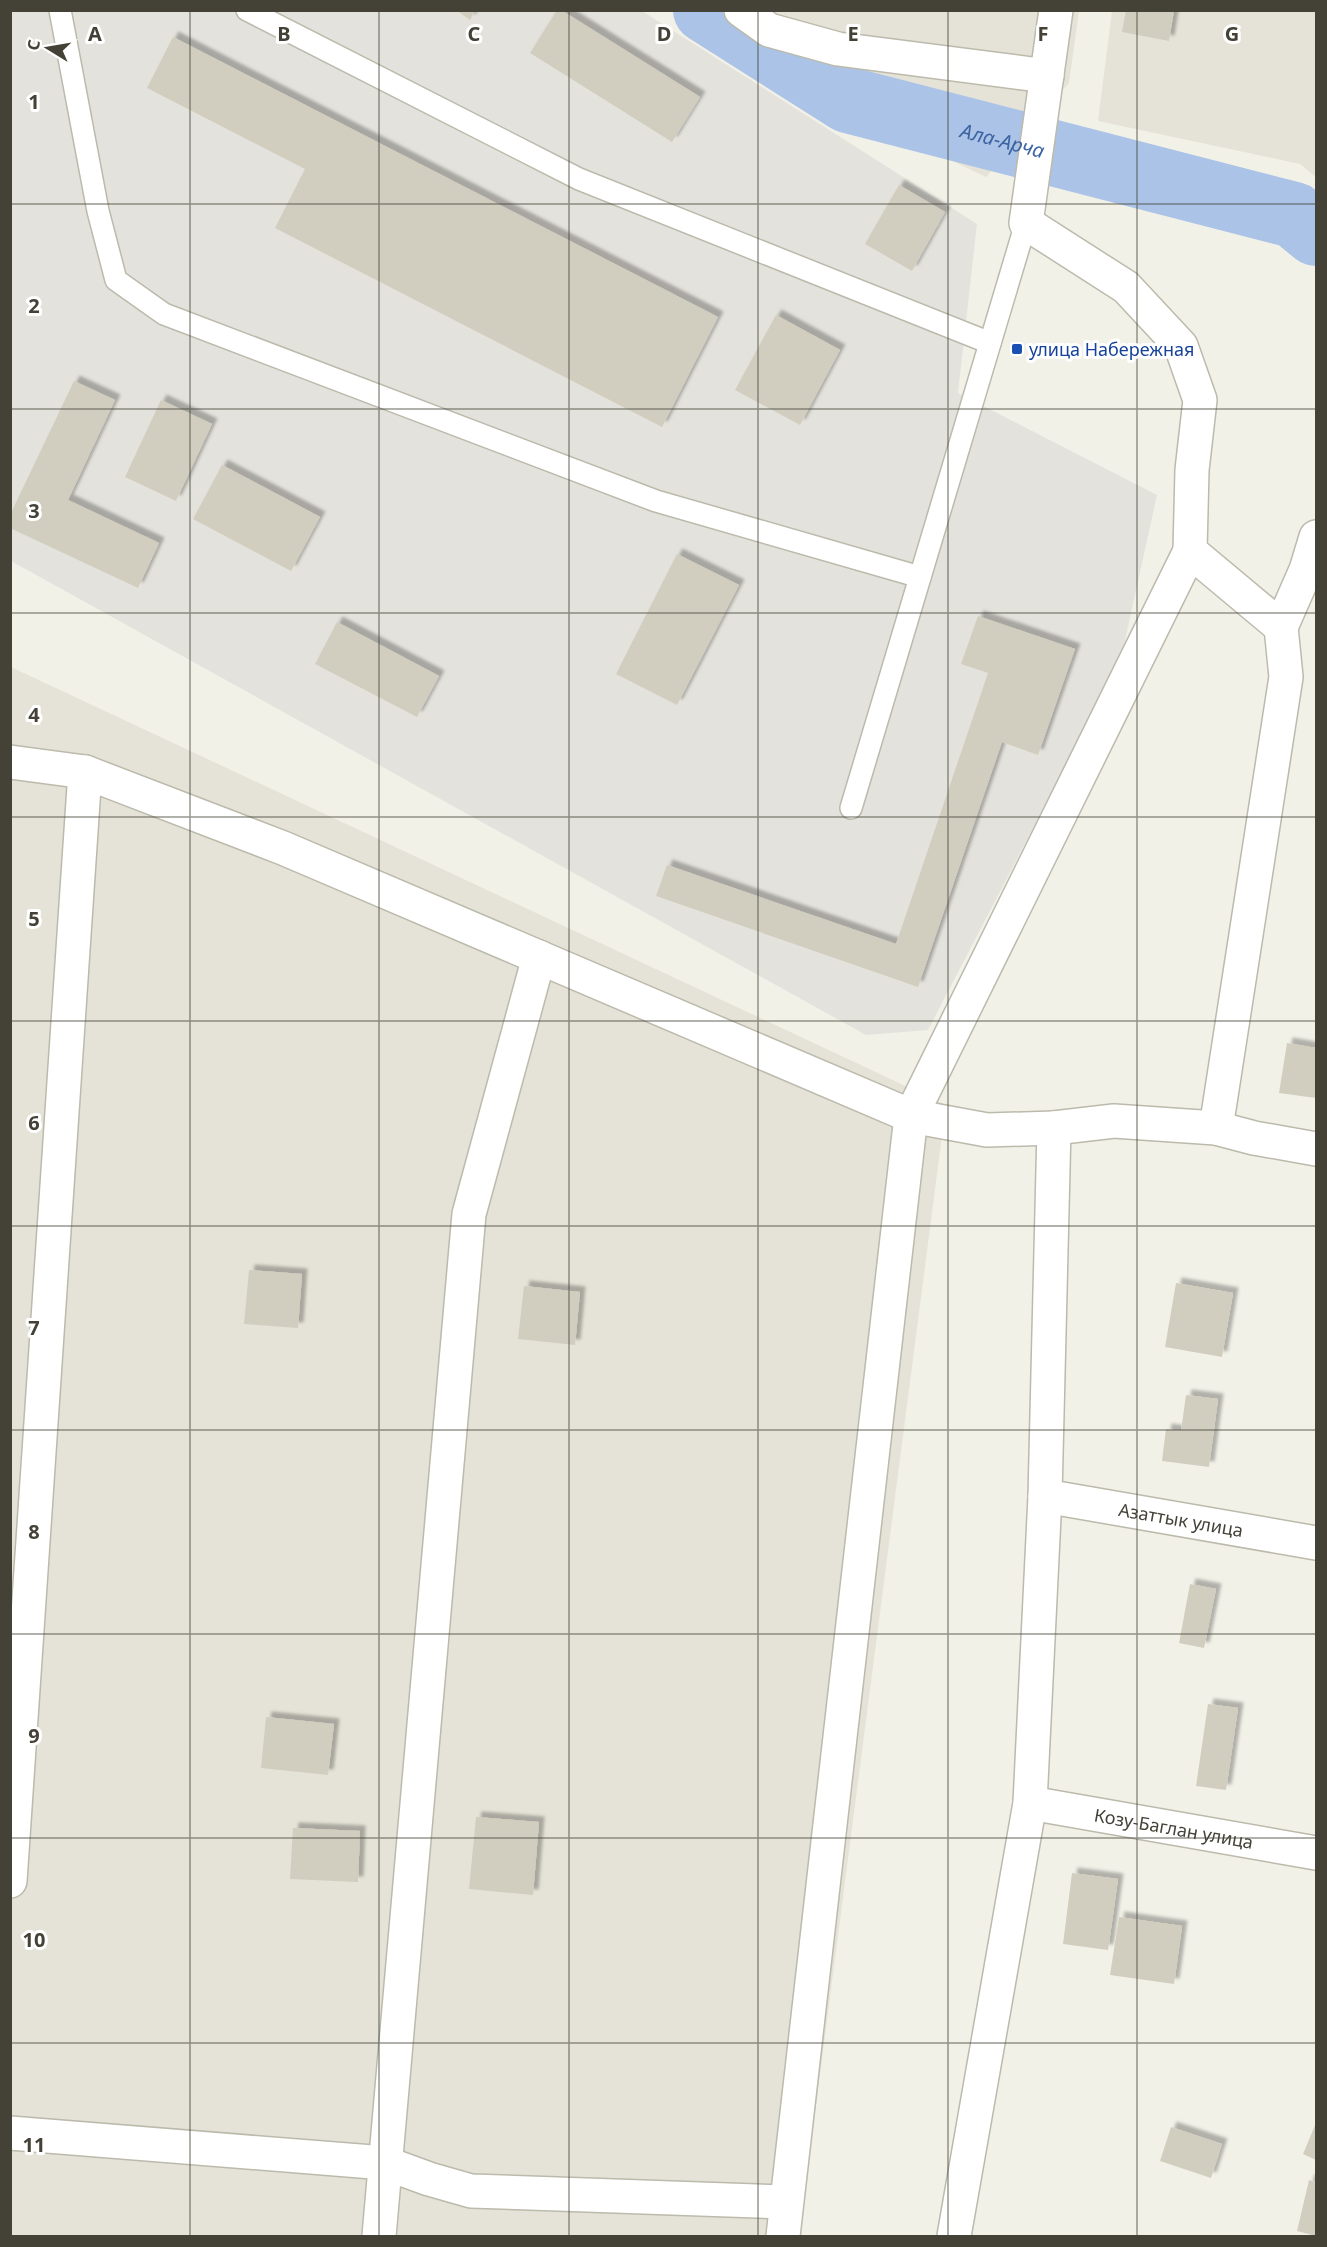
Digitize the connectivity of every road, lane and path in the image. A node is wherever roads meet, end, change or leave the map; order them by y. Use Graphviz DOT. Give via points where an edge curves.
graph roads {
  1 [pos="60,10"];
  2 [pos="247,10"];
  3 [pos="741,10"];
  4 [pos="1056,10"];
  5 [pos="1047,76"];
  6 [pos="1026,223"];
  7 [pos="990,343"];
  8 [pos="1317,537"];
  9 [pos="1190,551"];
  10 [pos="920,577"];
  11 [pos="1281,627"];
  12 [pos="10,762"];
  13 [pos="85,772"];
  14 [pos="851,808"];
  15 [pos="539,957"];
  16 [pos="911,1116"];
  17 [pos="1054,1128"];
  18 [pos="1216,1128"];
  19 [pos="1317,1149"];
  20 [pos="1045,1496"];
  21 [pos="1317,1543"];
  22 [pos="1030,1803"];
  23 [pos="1317,1852"];
  24 [pos="10,1881"];
  25 [pos="10,2133"];
  26 [pos="385,2163"];
  27 [pos="786,2202"];
  28 [pos="379,2236"];
  29 [pos="783,2236"];
  30 [pos="954,2236"];
  1 -- 10 [label="lane" via="98,211 116,280 164,314 656,501"];
  2 -- 7 [label="lane" via="579,179"];
  3 -- 5 [label="street" via="769,30 838,49"];
  4 -- 5 [label="street"];
  5 -- 6 [label="street"];
  6 -- 7 [label="lane"];
  6 -- 9 [label="street" via="1126,287 1181,346 1200,400 1192,470"];
  7 -- 10 [label="lane"];
  8 -- 11 [label="street"];
  9 -- 11 [label="street"];
  9 -- 16 [label="street"];
  10 -- 14 [label="lane"];
  11 -- 18 [label="street" via="1286,676"];
  12 -- 13 [label="street"];
  13 -- 15 [label="street" via="283,848"];
  13 -- 24 [label="street"];
  15 -- 16 [label="street"];
  15 -- 26 [label="street" via="469,1214"];
  16 -- 17 [label="street" via="987,1130"];
  16 -- 27 [label="street"];
  17 -- 18 [label="street" via="1114,1121"];
  17 -- 20 [label="street"];
  18 -- 19 [label="street"];
  20 -- 21 [label="street, Азаттык улица"];
  20 -- 22 [label="street"];
  22 -- 23 [label="street, Козу-Баглан улица"];
  22 -- 30 [label="street"];
  25 -- 26 [label="street"];
  26 -- 27 [label="street" via="471,2191"];
  26 -- 28 [label="street"];
  27 -- 29 [label="street"];
}
